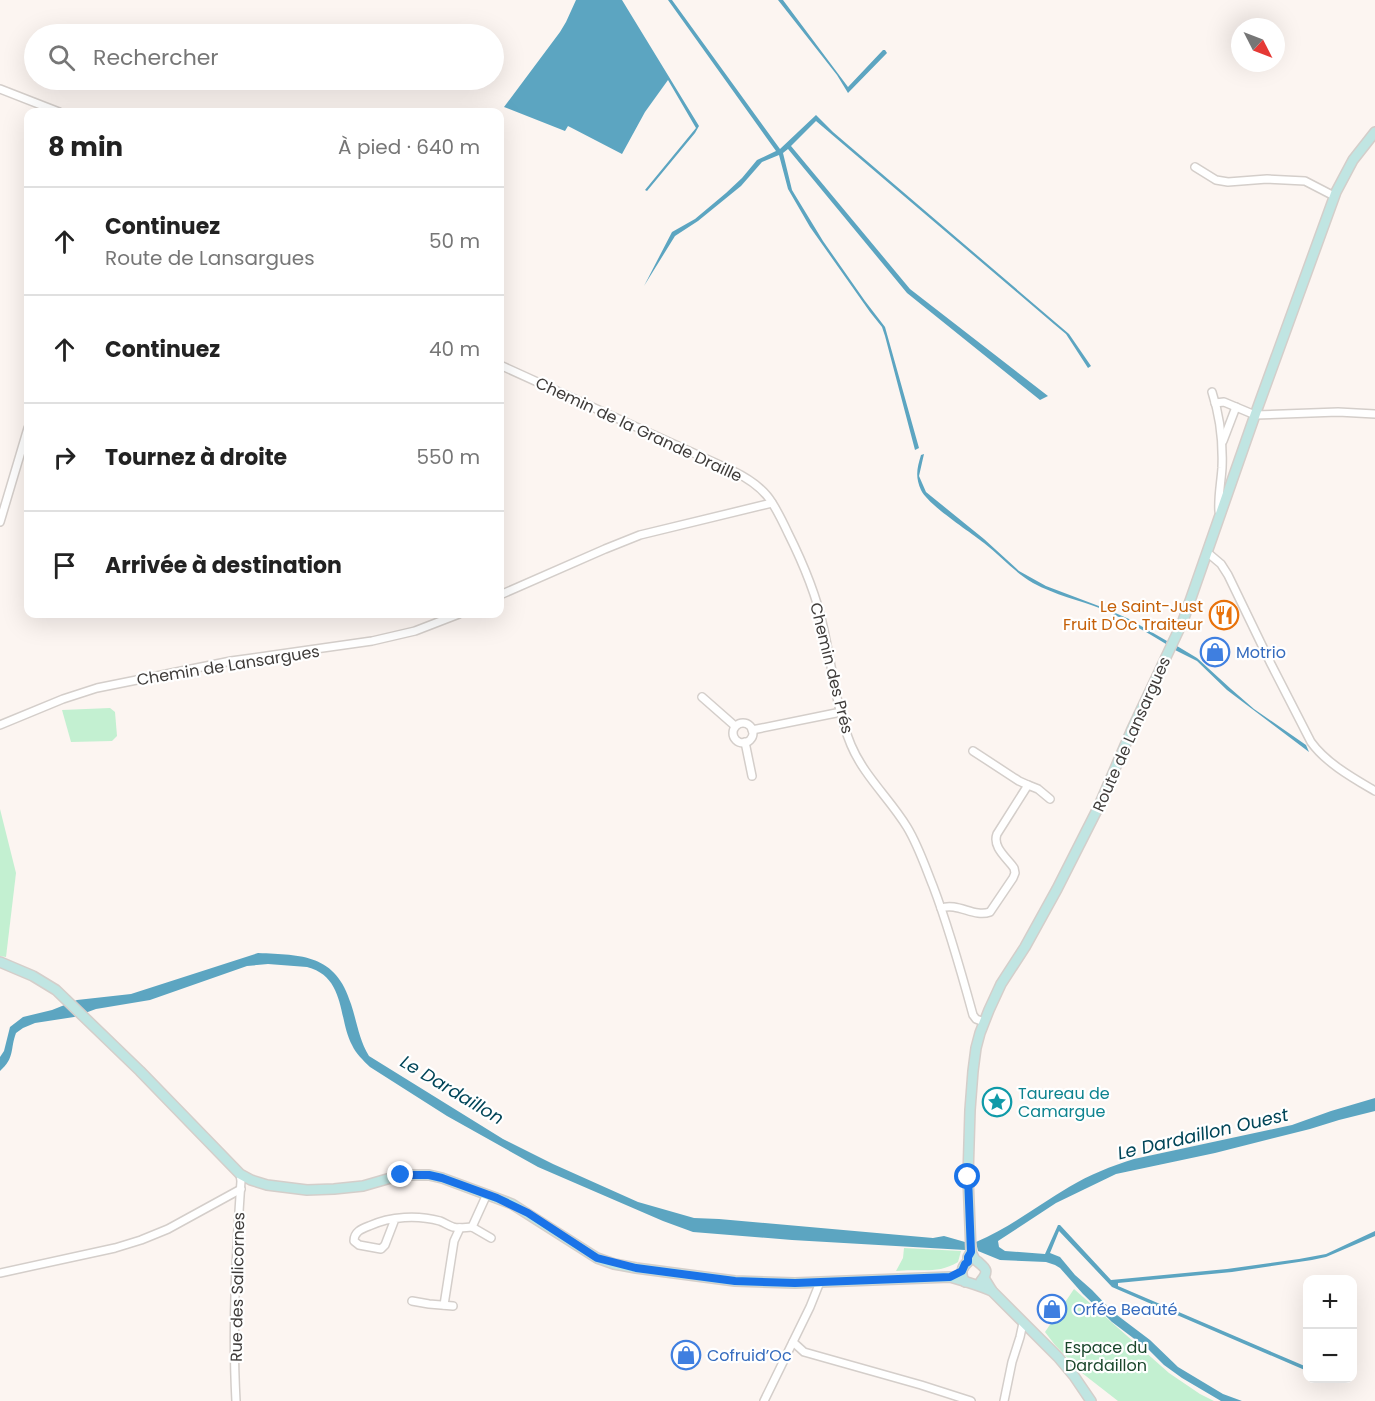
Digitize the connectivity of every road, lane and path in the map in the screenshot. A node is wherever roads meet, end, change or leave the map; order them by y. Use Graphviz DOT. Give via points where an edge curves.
graph roads {
  1 [pos="0,89"];
  2 [pos="49,108"];
  3 [pos="1375,132"];
  4 [pos="1195,166"];
  5 [pos="1334,197"];
  6 [pos="504,367"];
  7 [pos="1212,392"];
  8 [pos="1215,403"];
  9 [pos="1236,407"];
  10 [pos="1255,414"];
  11 [pos="1375,414"];
  12 [pos="24,441"];
  13 [pos="1221,445"];
  14 [pos="772,502"];
  15 [pos="1220,518"];
  16 [pos="0,522"];
  17 [pos="1208,553"];
  18 [pos="504,594"];
  19 [pos="449,618"];
  20 [pos="702,697"];
  21 [pos="841,712"];
  22 [pos="0,725"];
  23 [pos="735,726"];
  24 [pos="752,730"];
  25 [pos="745,742"];
  26 [pos="973,751"];
  27 [pos="753,776"];
  28 [pos="1028,785"];
  29 [pos="1375,791"];
  30 [pos="1050,799"];
  31 [pos="941,908"];
  32 [pos="0,962"];
  33 [pos="984,1022"];
  34 [pos="240,1174"];
  35 [pos="241,1189"];
  36 [pos="487,1194"];
  37 [pos="395,1219"];
  38 [pos="472,1227"];
  39 [pos="460,1228"];
  40 [pos="491,1238"];
  41 [pos="972,1258"];
  42 [pos="962,1271"];
  43 [pos="0,1273"];
  44 [pos="950,1277"];
  45 [pos="965,1281"];
  46 [pos="980,1281"];
  47 [pos="820,1282"];
  48 [pos="412,1301"];
  49 [pos="444,1305"];
  50 [pos="453,1306"];
  51 [pos="1023,1323"];
  52 [pos="1033,1332"];
  53 [pos="1020,1337"];
  54 [pos="793,1342"];
  55 [pos="236,1401"];
  56 [pos="764,1401"];
  57 [pos="970,1401"];
  58 [pos="1004,1401"];
  59 [pos="1091,1401"];
  1 -- 2 [label="street"];
  3 -- 5 [label="main road, Route de Lansargues" via="1353,160"];
  4 -- 5 [label="street" via="1216,180 1228,182 1305,181"];
  5 -- 10 [label="main road, Route de Lansargues"];
  6 -- 14 [label="street, Chemin de la Grande Draille" via="744,476"];
  7 -- 8 [label="street"];
  8 -- 9 [label="street"];
  8 -- 13 [label="street"];
  9 -- 10 [label="street"];
  9 -- 13 [label="street"];
  10 -- 11 [label="street"];
  10 -- 15 [label="main road, Route de Lansargues"];
  12 -- 16 [label="street"];
  13 -- 15 [label="street"];
  14 -- 18 [label="street" via="640,535"];
  14 -- 21 [label="street, Chemin des Prés" via="816,599"];
  15 -- 17 [label="main road, Route de Lansargues"];
  17 -- 29 [label="street" via="1228,575 1311,742 1335,765"];
  17 -- 33 [label="main road, Route de Lansargues" via="1183,621 1098,808"];
  19 -- 22 [label="street, Chemin de Lansargues" via="372,642 231,661 97,688"];
  20 -- 23 [label="street"];
  21 -- 24 [label="street"];
  21 -- 31 [label="street, Chemin des Prés" via="858,759 908,829"];
  23 -- 24 [label="street" via="744,723"];
  23 -- 25 [label="street" via="734,738"];
  24 -- 25 [label="street" via="752,736"];
  25 -- 27 [label="street"];
  26 -- 28 [label="street"];
  28 -- 30 [label="street"];
  28 -- 31 [label="street" via="995,838 1015,873 992,910 984,914 955,906"];
  31 -- 33 [label="street, Chemin des Prés" via="973,1015"];
  32 -- 34 [label="main road" via="46,984 66,1000"];
  33 -- 41 [label="main road, Route de Lansargues" via="973,1071 968,1177"];
  34 -- 35 [label="street, Rue des Salicornes"];
  34 -- 36 [label="main road" via="267,1185 307,1190 363,1186 401,1175 429,1175"];
  35 -- 43 [label="street" via="141,1240"];
  35 -- 55 [label="street, Rue des Salicornes" via="236,1252"];
  36 -- 38 [label="street"];
  36 -- 47 [label="main road" via="528,1213 597,1258 614,1263 735,1281"];
  37 -- 37 [label="street" via="365,1228 356,1233 354,1241 381,1249"];
  37 -- 39 [label="street" via="428,1219"];
  38 -- 39 [label="street"];
  38 -- 40 [label="street"];
  39 -- 49 [label="street" via="454,1240"];
  41 -- 42 [label="main road"];
  41 -- 46 [label="main road" via="985,1268"];
  42 -- 44 [label="main road"];
  42 -- 45 [label="main road"];
  44 -- 45 [label="main road"];
  44 -- 47 [label="main road"];
  45 -- 46 [label="main road" via="972,1285"];
  46 -- 51 [label="main road"];
  47 -- 54 [label="street"];
  48 -- 49 [label="street"];
  49 -- 50 [label="street"];
  51 -- 52 [label="main road"];
  51 -- 53 [label="street"];
  52 -- 53 [label="street"];
  52 -- 59 [label="main road" via="1058,1356"];
  53 -- 58 [label="street"];
  54 -- 56 [label="street"];
  54 -- 57 [label="street" via="804,1352"];
}
